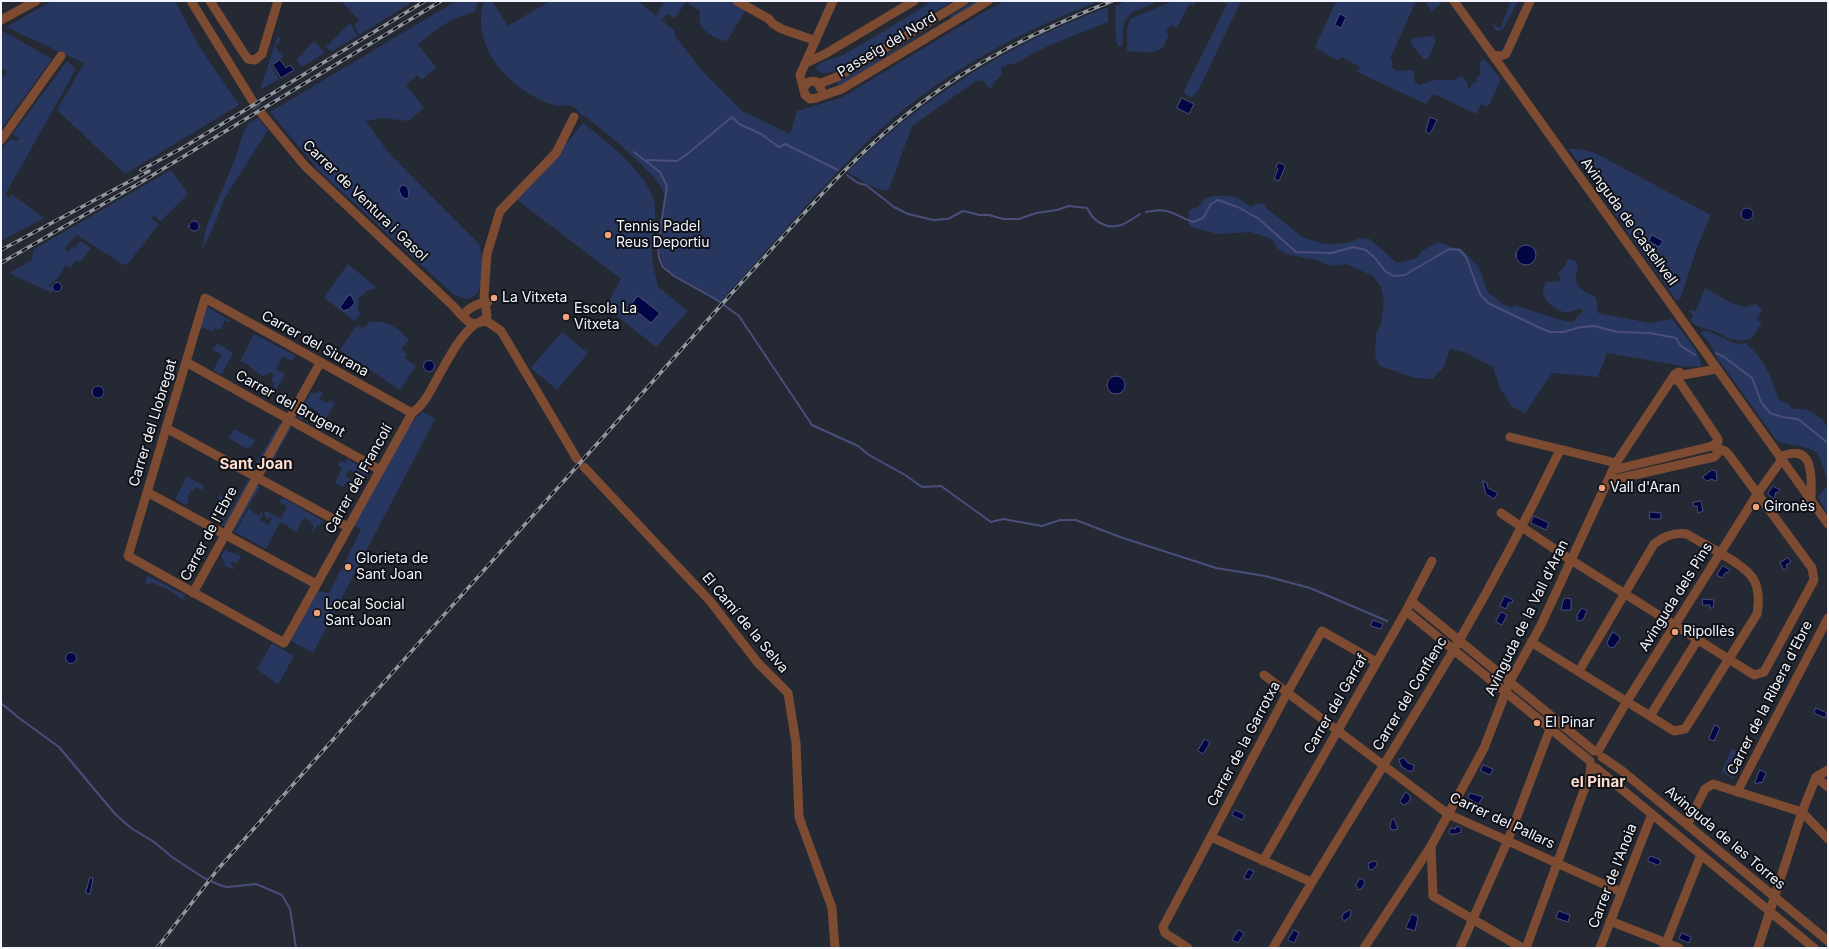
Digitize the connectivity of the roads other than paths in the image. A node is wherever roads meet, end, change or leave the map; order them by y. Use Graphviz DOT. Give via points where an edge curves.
graph roads {
  1 [pos="36,1"];
  2 [pos="191,1"];
  3 [pos="210,1"];
  4 [pos="278,1"];
  5 [pos="737,1"];
  6 [pos="833,1"];
  7 [pos="914,1"];
  8 [pos="964,1"];
  9 [pos="988,1"];
  10 [pos="1454,1"];
  11 [pos="1530,1"];
  12 [pos="1,20"];
  13 [pos="815,41"];
  14 [pos="1493,55"];
  15 [pos="61,56"];
  16 [pos="806,63"];
  17 [pos="819,84"];
  18 [pos="804,88"];
  19 [pos="819,97"];
  20 [pos="252,100"];
  21 [pos="262,114"];
  22 [pos="574,117"];
  23 [pos="1,140"];
  24 [pos="204,298"];
  25 [pos="480,310"];
  26 [pos="186,362"];
  27 [pos="320,363"];
  28 [pos="1717,369"];
  29 [pos="1679,378"];
  30 [pos="412,414"];
  31 [pos="288,419"];
  32 [pos="166,428"];
  33 [pos="1510,437"];
  34 [pos="1714,447"];
  35 [pos="1560,450"];
  36 [pos="577,459"];
  37 [pos="1781,460"];
  38 [pos="584,467"];
  39 [pos="1614,467"];
  40 [pos="380,470"];
  41 [pos="256,477"];
  42 [pos="1608,481"];
  43 [pos="147,492"];
  44 [pos="1758,493"];
  45 [pos="1811,500"];
  46 [pos="1501,513"];
  47 [pos="1828,524"];
  48 [pos="348,527"];
  49 [pos="1522,528"];
  50 [pos="224,535"];
  51 [pos="1720,554"];
  52 [pos="1571,560"];
  53 [pos="1432,561"];
  54 [pos="316,584"];
  55 [pos="193,592"];
  56 [pos="1626,593"];
  57 [pos="1412,601"];
  58 [pos="1406,611"];
  59 [pos="1828,618"];
  60 [pos="1675,624"];
  61 [pos="1698,639"];
  62 [pos="1460,640"];
  63 [pos="1531,642"];
  64 [pos="1453,650"];
  65 [pos="1729,658"];
  66 [pos="1376,662"];
  67 [pos="1579,671"];
  68 [pos="1264,676"];
  69 [pos="1510,681"];
  70 [pos="1287,693"];
  71 [pos="1505,693"];
  72 [pos="1627,701"];
  73 [pos="1650,716"];
  74 [pos="1550,729"];
  75 [pos="1337,731"];
  76 [pos="1598,753"];
  77 [pos="1383,766"];
  78 [pos="1592,767"];
  79 [pos="1828,770"];
  80 [pos="1816,777"];
  81 [pos="1828,787"];
  82 [pos="1737,792"];
  83 [pos="1802,812"];
  84 [pos="1448,814"];
  85 [pos="1652,814"];
  86 [pos="1687,825"];
  87 [pos="1211,837"];
  88 [pos="1828,839"];
  89 [pos="1508,840"];
  90 [pos="1431,846"];
  91 [pos="1701,855"];
  92 [pos="1262,861"];
  93 [pos="1557,862"];
  94 [pos="1311,882"];
  95 [pos="1622,892"];
  96 [pos="1774,897"];
  97 [pos="1770,912"];
  98 [pos="1472,918"];
  99 [pos="1610,921"];
  100 [pos="1828,941"];
  101 [pos="1665,945"];
  102 [pos="835,948"];
  103 [pos="1188,948"];
  104 [pos="1273,948"];
  105 [pos="1364,948"];
  106 [pos="1460,948"];
  107 [pos="1522,948"];
  108 [pos="1526,948"];
  109 [pos="1600,948"];
  110 [pos="1679,948"];
  111 [pos="1758,948"];
  112 [pos="1814,948"];
  1 -- 12 [label="street"];
  2 -- 20 [label="street"];
  3 -- 4 [label="street" via="248,58 255,60 262,54"];
  5 -- 13 [label="street" via="769,19 770,23"];
  6 -- 13 [label="street"];
  7 -- 16 [label="street"];
  8 -- 17 [label="street, Passeig del Nord" via="840,76"];
  9 -- 19 [label="street, Passeig del Nord" via="842,89"];
  10 -- 14 [label="street, Avinguda de Castellvell"];
  11 -- 14 [label="street" via="1506,54"];
  13 -- 16 [label="street"];
  14 -- 28 [label="street, Avinguda de Castellvell"];
  15 -- 23 [label="street"];
  16 -- 18 [label="street" via="800,75"];
  17 -- 18 [label="street" via="809,82"];
  17 -- 19 [label="street" via="822,91"];
  18 -- 19 [label="street" via="807,97"];
  21 -- 25 [label="street, Carrer de Ventura i Gasol" via="305,166 451,304"];
  22 -- 25 [label="street" via="556,153 500,211 487,254"];
  24 -- 26 [label="street, Carrer del Llobregat"];
  24 -- 27 [label="street, Carrer del Siurana"];
  25 -- 30 [label="street, Carrer del Francolí" via="421,407"];
  25 -- 36 [label="street, Carrer de Ventura i Gasol" via="488,322 502,331"];
  26 -- 31 [label="street, Carrer del Brugent"];
  26 -- 32 [label="street, Carrer del Llobregat"];
  27 -- 30 [label="street, Carrer del Siurana"];
  27 -- 31 [label="street, Carrer de l'Ebre"];
  28 -- 29 [label="street"];
  28 -- 37 [label="street, Avinguda de Castellvell"];
  29 -- 34 [label="street" via="1718,439"];
  29 -- 39 [label="street, Avinguda de la Vall d'Aran"];
  30 -- 40 [label="street, Carrer del Francolí"];
  31 -- 40 [label="street, Carrer del Brugent"];
  31 -- 41 [label="street, Carrer de l'Ebre"];
  32 -- 41 [label="street"];
  32 -- 43 [label="street, Carrer del Llobregat"];
  33 -- 35 [label="street"];
  34 -- 39 [label="street"];
  34 -- 42 [label="street" via="1718,453 1714,457"];
  34 -- 44 [label="street" via="1729,455"];
  35 -- 39 [label="street"];
  35 -- 49 [label="street, Carrer del Conflenc"];
  37 -- 44 [label="street, Avinguda dels Pins"];
  37 -- 45 [label="street, Avinguda de Castellvell"];
  37 -- 45 [label="street" via="1785,455 1796,453 1810,463"];
  38 -- 102 [label="street, El Camí de la Selva" via="710,601 758,663 788,693 796,743 798,817 832,908"];
  39 -- 42 [label="street, Avinguda de la Vall d'Aran"];
  40 -- 48 [label="street, Carrer del Francolí"];
  41 -- 48 [label="street"];
  41 -- 50 [label="street, Carrer de l'Ebre"];
  42 -- 52 [label="street, Avinguda de la Vall d'Aran"];
  43 -- 50 [label="street"];
  43 -- 55 [label="street, Carrer del Llobregat" via="128,556"];
  44 -- 51 [label="street, Avinguda dels Pins"];
  44 -- 65 [label="street" via="1812,568 1814,580 1764,672 1754,675"];
  45 -- 47 [label="street, Avinguda de Castellvell"];
  46 -- 49 [label="street"];
  48 -- 54 [label="street, Carrer del Francolí"];
  49 -- 52 [label="street"];
  49 -- 62 [label="street, Carrer del Conflenc"];
  50 -- 54 [label="street"];
  50 -- 55 [label="street, Carrer de l'Ebre"];
  51 -- 56 [label="street" via="1687,534 1670,534 1654,544"];
  51 -- 60 [label="street, Avinguda dels Pins"];
  51 -- 65 [label="street" via="1748,573 1756,586 1758,596 1757,614"];
  52 -- 56 [label="street"];
  52 -- 63 [label="street, Avinguda de la Vall d'Aran"];
  53 -- 57 [label="street, Carrer del Garraf"];
  54 -- 55 [label="street, Carrer del Francolí" via="284,643"];
  56 -- 60 [label="street"];
  56 -- 67 [label="street"];
  57 -- 58 [label="street, Carrer del Garraf"];
  57 -- 62 [label="street, Avinguda de les Torres"];
  58 -- 64 [label="street, Avinguda de les Torres"];
  58 -- 66 [label="street, Carrer del Garraf"];
  59 -- 82 [label="street, Carrer de la Ribera d'Ebre"];
  60 -- 61 [label="street"];
  60 -- 72 [label="street, Avinguda dels Pins"];
  61 -- 65 [label="street"];
  61 -- 73 [label="street"];
  62 -- 64 [label="street, Carrer del Conflenc"];
  62 -- 69 [label="street, Avinguda de les Torres"];
  63 -- 67 [label="street"];
  63 -- 69 [label="street, Avinguda de la Vall d'Aran"];
  64 -- 71 [label="street, Avinguda de les Torres"];
  64 -- 77 [label="street, Carrer del Conflenc"];
  65 -- 73 [label="street" via="1685,729 1674,731"];
  66 -- 70 [label="street, Carrer de la Garrotxa" via="1322,631"];
  66 -- 75 [label="street, Carrer del Garraf"];
  67 -- 72 [label="street"];
  68 -- 70 [label="street, Carrer del Pallars"];
  69 -- 71 [label="street, Avinguda de la Vall d'Aran"];
  69 -- 76 [label="street, Avinguda de les Torres"];
  70 -- 75 [label="street, Carrer del Pallars"];
  70 -- 87 [label="street, Carrer de la Garrotxa"];
  71 -- 74 [label="street, Avinguda de les Torres"];
  71 -- 84 [label="street, Avinguda de la Vall d'Aran" via="1484,748"];
  72 -- 73 [label="street"];
  72 -- 76 [label="street, Avinguda dels Pins"];
  74 -- 78 [label="street, Avinguda de les Torres"];
  74 -- 89 [label="street"];
  75 -- 77 [label="street, Carrer del Pallars"];
  75 -- 92 [label="street, Carrer del Garraf"];
  76 -- 78 [label="street" via="1590,755"];
  76 -- 78 [label="street" via="1601,766"];
  76 -- 86 [label="street, Avinguda de les Torres"];
  77 -- 84 [label="street, Carrer del Pallars"];
  77 -- 94 [label="street, Carrer del Conflenc"];
  78 -- 85 [label="street, Avinguda de les Torres"];
  78 -- 93 [label="street"];
  79 -- 80 [label="street"];
  80 -- 81 [label="street"];
  80 -- 83 [label="street"];
  82 -- 83 [label="street"];
  82 -- 86 [label="street" via="1713,784 1705,790"];
  83 -- 88 [label="street"];
  83 -- 96 [label="street"];
  84 -- 89 [label="street, Carrer del Pallars"];
  84 -- 90 [label="street, Avinguda de la Vall d'Aran"];
  85 -- 91 [label="street, Avinguda de les Torres"];
  85 -- 95 [label="street, Carrer de l'Anoia"];
  86 -- 96 [label="street, Avinguda de les Torres"];
  87 -- 92 [label="street"];
  87 -- 103 [label="street, Carrer de la Garrotxa" via="1163,927 1165,933"];
  89 -- 93 [label="street, Carrer del Pallars"];
  89 -- 98 [label="street"];
  90 -- 98 [label="street" via="1433,896"];
  90 -- 105 [label="street, Avinguda de la Vall d'Aran"];
  91 -- 97 [label="street, Avinguda de les Torres"];
  91 -- 101 [label="street"];
  92 -- 94 [label="street"];
  93 -- 95 [label="street, Carrer del Pallars"];
  93 -- 108 [label="street"];
  94 -- 104 [label="street, Carrer del Conflenc"];
  95 -- 99 [label="street, Carrer de l'Anoia"];
  96 -- 97 [label="street"];
  96 -- 100 [label="street, Avinguda de les Torres"];
  97 -- 111 [label="street"];
  97 -- 112 [label="street, Avinguda de les Torres"];
  98 -- 106 [label="street"];
  98 -- 107 [label="street"];
  99 -- 101 [label="street"];
  99 -- 109 [label="street, Carrer de l'Anoia"];
  101 -- 110 [label="street"];
}
